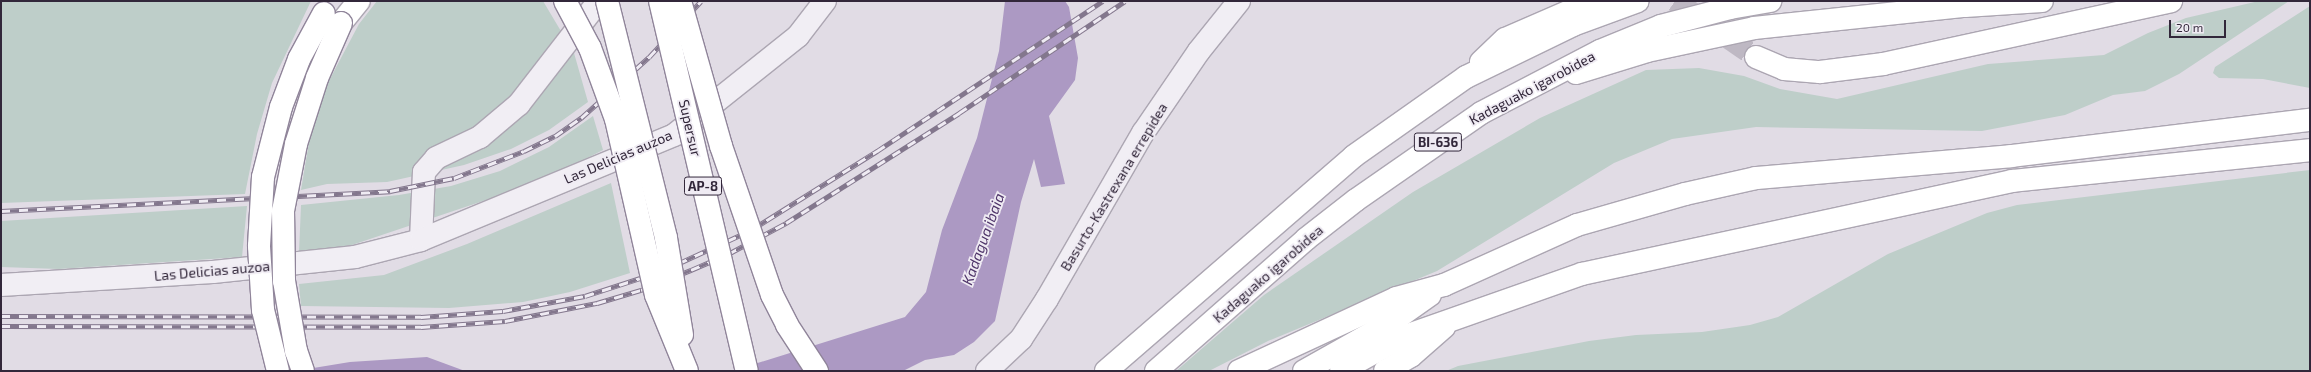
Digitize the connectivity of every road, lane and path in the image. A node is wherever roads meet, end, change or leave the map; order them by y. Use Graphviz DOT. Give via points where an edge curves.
graph roads {
  1 [pos="359,1"];
  2 [pos="565,1"];
  3 [pos="600,1"];
  4 [pos="607,1"];
  5 [pos="660,1"];
  6 [pos="680,1"];
  7 [pos="825,1"];
  8 [pos="1239,1"];
  9 [pos="1593,1"];
  10 [pos="1638,1"];
  11 [pos="1770,1"];
  12 [pos="2042,1"];
  13 [pos="2171,1"];
  14 [pos="332,13"];
  15 [pos="1756,57"];
  16 [pos="1466,77"];
  17 [pos="1538,82"];
  18 [pos="2310,120"];
  19 [pos="2310,150"];
  20 [pos="421,240"];
  21 [pos="1,285"];
  22 [pos="1444,285"];
  23 [pos="1452,320"];
  24 [pos="278,371"];
  25 [pos="303,371"];
  26 [pos="687,371"];
  27 [pos="746,371"];
  28 [pos="817,371"];
  29 [pos="987,371"];
  30 [pos="1106,371"];
  31 [pos="1156,371"];
  32 [pos="1239,371"];
  33 [pos="1304,371"];
  34 [pos="1341,371"];
  35 [pos="1385,371"];
  1 -- 14 [label="highway"];
  2 -- 26 [label="highway, bridge" via="590,48 616,119 656,295"];
  3 -- 20 [label="street" via="519,104 480,137 436,158 424,172"];
  4 -- 26 [label="highway, bridge" via="666,238"];
  5 -- 27 [label="highway, Supersur / AP-8, bridge"];
  6 -- 28 [label="highway, bridge" via="720,146 772,295 787,325"];
  7 -- 20 [label="street, Las Delicias auzoa" via="798,36 674,135"];
  8 -- 29 [label="street, Basurto-Kastrexana errepidea" via="1199,52 1143,133 1025,333"];
  9 -- 16 [label="highway" via="1505,39"];
  10 -- 16 [label="highway, BI-636" via="1573,25"];
  11 -- 17 [label="highway, Kadaguako igarobidea / BI-636" via="1730,8 1660,26 1600,51"];
  12 -- 17 [label="highway" via="1754,28 1662,48 1597,69"];
  13 -- 15 [label="highway" via="1883,64 1820,72 1784,69"];
  14 -- 24 [label="highway, bridge" via="299,59 284,101 263,177 259,246 263,310"];
  14 -- 25 [label="highway, bridge" via="317,78 296,144 283,211 284,281 296,351"];
  16 -- 30 [label="highway, BI-636" via="1354,156"];
  17 -- 31 [label="highway, Kadaguako igarobidea / BI-636" via="1481,113 1356,200 1306,239"];
  18 -- 22 [label="highway" via="2010,156 1756,178 1685,194 1577,224"];
  19 -- 23 [label="highway" via="2012,181 1582,274"];
  20 -- 21 [label="street, Las Delicias auzoa" via="355,257 213,272"];
  22 -- 32 [label="highway" via="1396,298"];
  22 -- 33 [label="highway" via="1393,321"];
  23 -- 34 [label="highway" via="1400,338"];
  23 -- 35 [label="highway" via="1411,356"];
}
